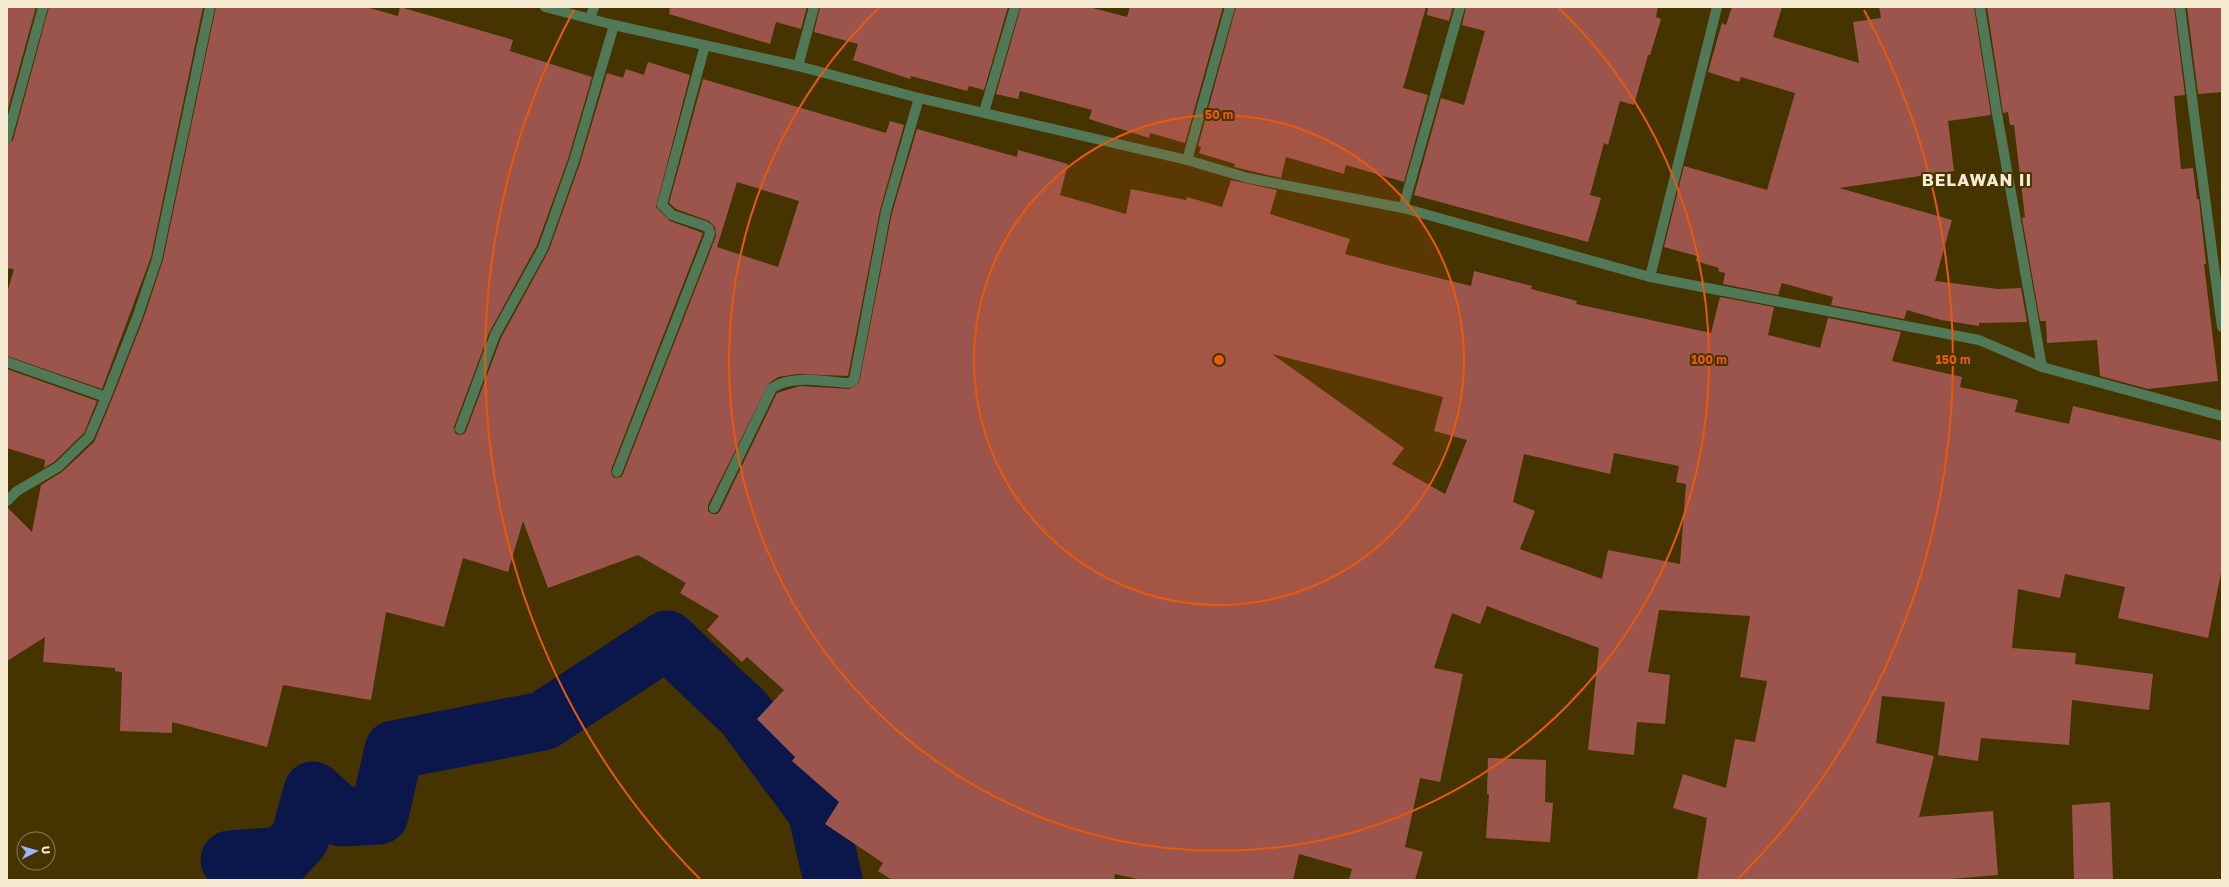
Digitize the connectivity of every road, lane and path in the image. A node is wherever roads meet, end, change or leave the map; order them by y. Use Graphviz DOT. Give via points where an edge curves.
graph roads {
  1 [pos="43,7"];
  2 [pos="210,7"];
  3 [pos="544,7"];
  4 [pos="594,7"];
  5 [pos="814,7"];
  6 [pos="1015,7"];
  7 [pos="1230,7"];
  8 [pos="1460,7"];
  9 [pos="1717,7"];
  10 [pos="1980,7"];
  11 [pos="2180,7"];
  12 [pos="590,18"];
  13 [pos="614,26"];
  14 [pos="705,46"];
  15 [pos="798,66"];
  16 [pos="919,98"];
  17 [pos="984,112"];
  18 [pos="7,138"];
  19 [pos="1187,160"];
  20 [pos="1403,208"];
  21 [pos="1650,277"];
  22 [pos="2222,327"];
  23 [pos="7,362"];
  24 [pos="2042,367"];
  25 [pos="106,397"];
  26 [pos="2222,416"];
  27 [pos="460,429"];
  28 [pos="617,472"];
  29 [pos="7,501"];
  30 [pos="714,508"];
  1 -- 18 [label="street"];
  2 -- 25 [label="street" via="157,259"];
  3 -- 12 [label="street"];
  4 -- 12 [label="street"];
  5 -- 15 [label="street"];
  6 -- 17 [label="street"];
  7 -- 19 [label="street"];
  8 -- 20 [label="street"];
  9 -- 21 [label="street"];
  10 -- 24 [label="street"];
  11 -- 22 [label="street"];
  12 -- 13 [label="street"];
  13 -- 14 [label="street"];
  13 -- 27 [label="street" via="574,161 543,248 495,335"];
  14 -- 15 [label="street"];
  14 -- 28 [label="street" via="662,205 672,215 705,226 710,234"];
  15 -- 16 [label="street"];
  16 -- 17 [label="street"];
  16 -- 30 [label="street" via="886,211 854,380 849,383 793,381 772,388"];
  17 -- 19 [label="street"];
  19 -- 20 [label="street" via="1248,178"];
  20 -- 21 [label="street"];
  21 -- 24 [label="street" via="1979,340"];
  23 -- 25 [label="street"];
  24 -- 26 [label="street"];
  25 -- 29 [label="street" via="89,437 58,467 17,491"];
}
